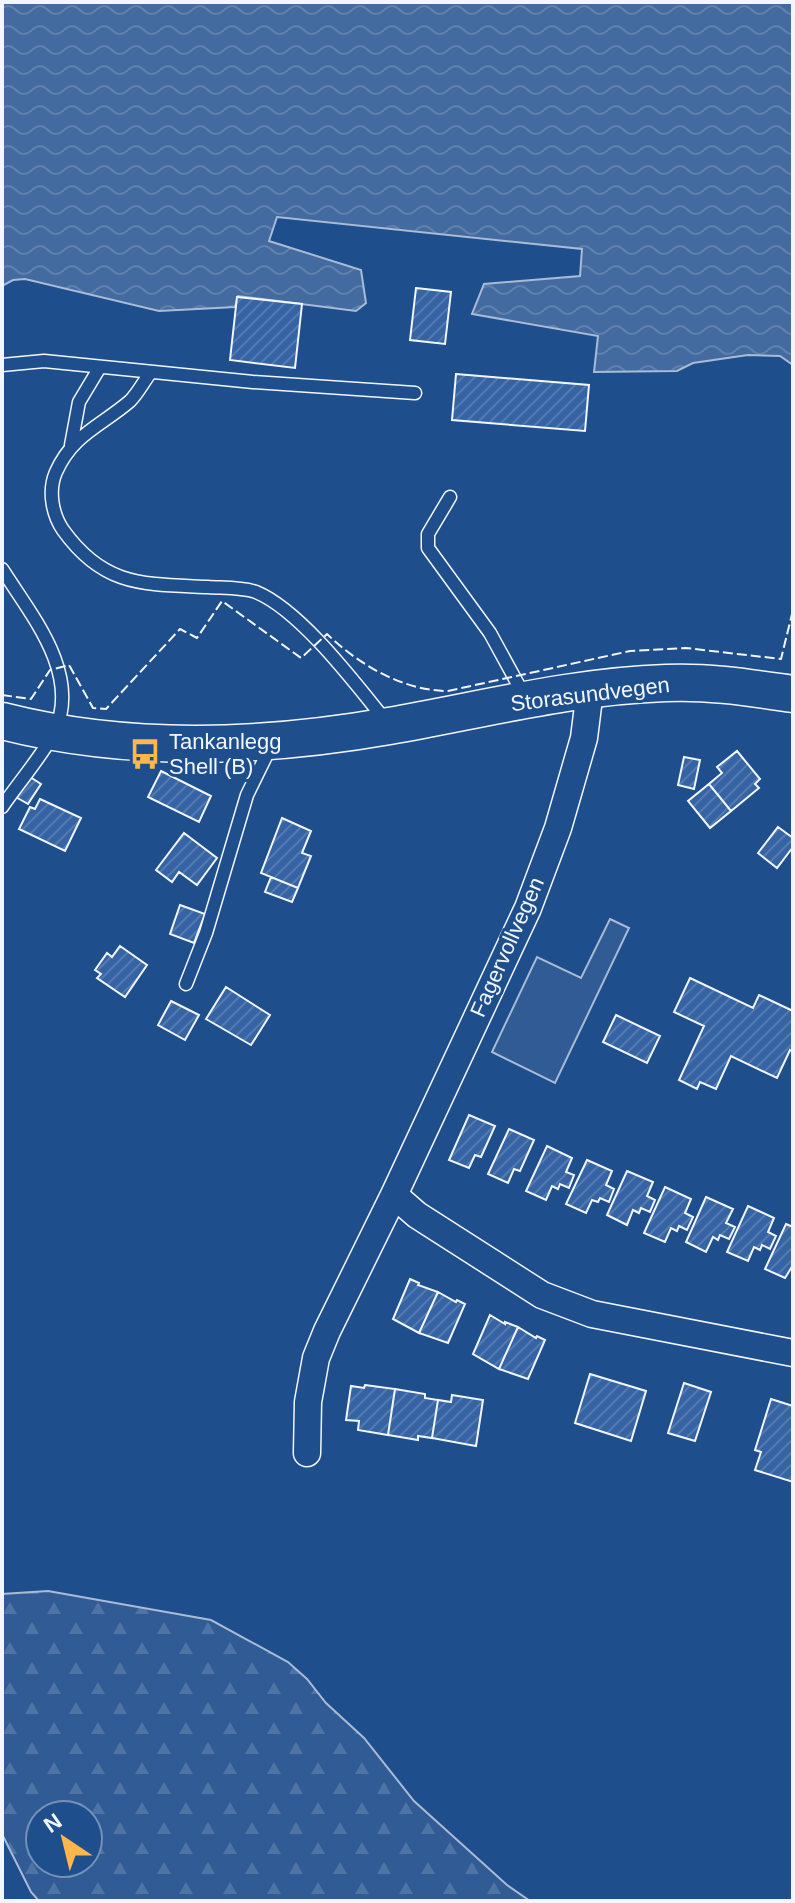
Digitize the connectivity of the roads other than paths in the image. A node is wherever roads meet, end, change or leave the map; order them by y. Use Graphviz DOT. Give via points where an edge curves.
graph roads {
  1 [pos="2,365"];
  2 [pos="100,367"];
  3 [pos="151,372"];
  4 [pos="415,393"];
  5 [pos="71,445"];
  6 [pos="450,497"];
  7 [pos="2,569"];
  8 [pos="590,690"];
  9 [pos="793,694"];
  10 [pos="527,700"];
  11 [pos="2,721"];
  12 [pos="389,726"];
  13 [pos="54,731"];
  14 [pos="273,741"];
  15 [pos="2,807"];
  16 [pos="186,984"];
  17 [pos="394,1195"];
  18 [pos="793,1353"];
  19 [pos="307,1453"];
  1 -- 2 [label="lane" via="44,361"];
  2 -- 3 [label="lane"];
  2 -- 5 [label="lane" via="79,402"];
  3 -- 4 [label="lane"];
  3 -- 5 [label="lane" via="132,399"];
  5 -- 12 [label="lane" via="55,475 52,497 57,520 77,549 116,576 143,584 254,591 276,603"];
  6 -- 10 [label="lane" via="428,534 428,548 490,633"];
  7 -- 13 [label="lane" via="61,675 63,700"];
  8 -- 9 [label="main road, Storasundvegen" via="686,683"];
  8 -- 10 [label="main road, Storasundvegen"];
  8 -- 17 [label="street, Fagervollvegen" via="584,738 528,908"];
  10 -- 12 [label="main road, Storasundvegen"];
  11 -- 13 [label="main road, Storasundvegen"];
  12 -- 14 [label="main road, Storasundvegen"];
  13 -- 14 [label="main road, Storasundvegen" via="165,742"];
  13 -- 15 [label="lane"];
  14 -- 16 [label="lane" via="247,795"];
  17 -- 18 [label="street" via="542,1295 592,1314"];
  17 -- 19 [label="street, Fagervollvegen" via="316,1358"];
}
